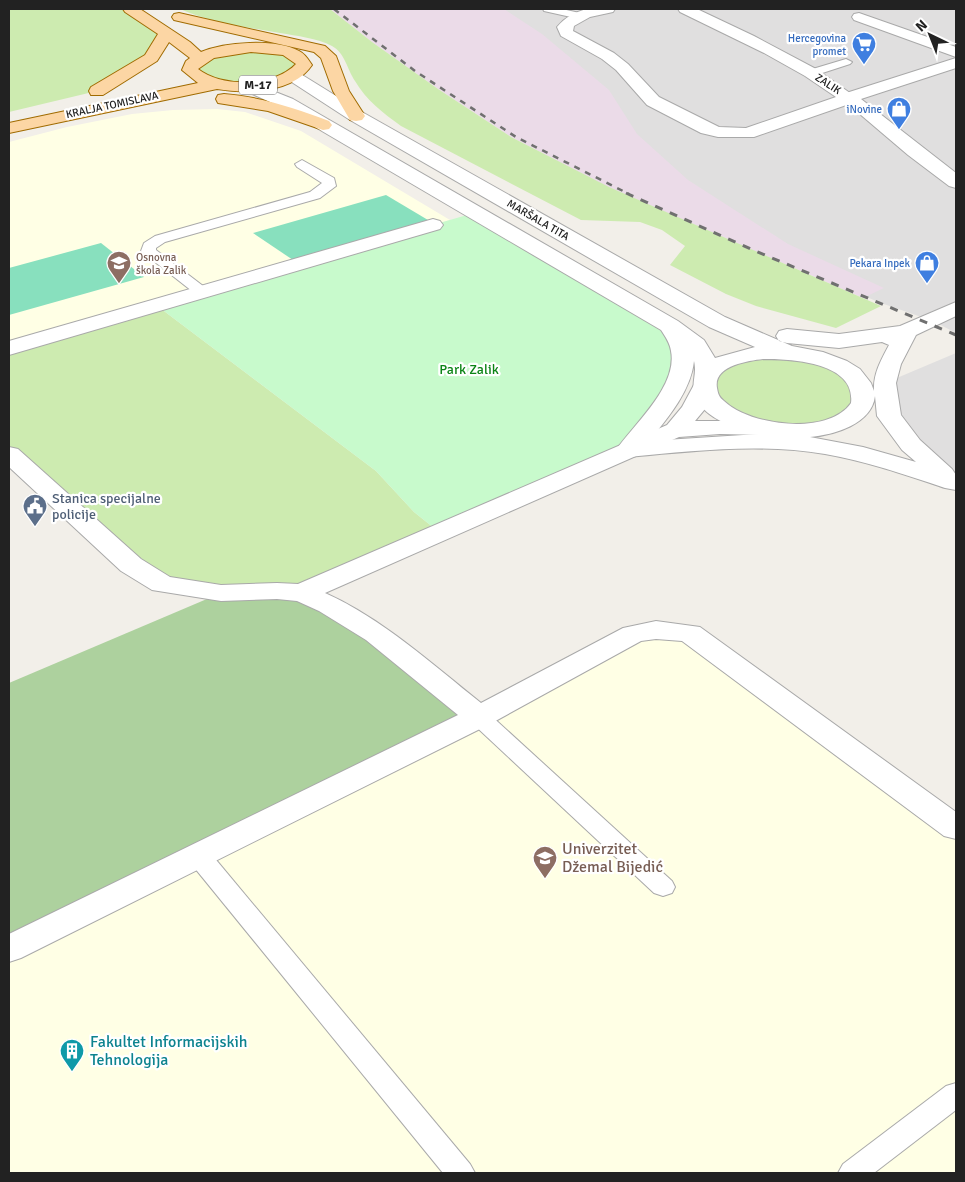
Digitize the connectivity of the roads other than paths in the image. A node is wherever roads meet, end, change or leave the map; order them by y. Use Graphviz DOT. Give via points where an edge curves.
graph roads {
  1 [pos="130,9"];
  2 [pos="548,9"];
  3 [pos="608,9"];
  4 [pos="685,9"];
  5 [pos="580,16"];
  6 [pos="859,17"];
  7 [pos="167,33"];
  8 [pos="251,47"];
  9 [pos="956,52"];
  10 [pos="846,62"];
  11 [pos="956,63"];
  12 [pos="189,67"];
  13 [pos="810,73"];
  14 [pos="293,76"];
  15 [pos="147,80"];
  16 [pos="216,84"];
  17 [pos="247,86"];
  18 [pos="97,91"];
  19 [pos="78,96"];
  20 [pos="849,98"];
  21 [pos="130,101"];
  22 [pos="49,103"];
  23 [pos="9,112"];
  24 [pos="356,116"];
  25 [pos="323,125"];
  26 [pos="9,128"];
  27 [pos="302,164"];
  28 [pos="956,182"];
  29 [pos="433,225"];
  30 [pos="202,292"];
  31 [pos="956,308"];
  32 [pos="708,317"];
  33 [pos="670,326"];
  34 [pos="907,332"];
  35 [pos="9,348"];
  36 [pos="873,348"];
  37 [pos="795,353"];
  38 [pos="855,377"];
  39 [pos="706,380"];
  40 [pos="864,401"];
  41 [pos="766,428"];
  42 [pos="675,430"];
  43 [pos="793,430"];
  44 [pos="628,450"];
  45 [pos="9,454"];
  46 [pos="911,460"];
  47 [pos="955,484"];
  48 [pos="302,594"];
  49 [pos="479,717"];
  50 [pos="956,828"];
  51 [pos="198,855"];
  52 [pos="663,887"];
  53 [pos="9,948"];
  54 [pos="956,1094"];
  55 [pos="460,1173"];
  56 [pos="852,1173"];
  1 -- 7 [label="main road, M-17"];
  2 -- 5 [label="lane"];
  3 -- 5 [label="street"];
  4 -- 13 [label="street, ZALIK" via="773,51"];
  5 -- 20 [label="street" via="565,27 566,33 622,66 653,101 707,129 748,133"];
  6 -- 9 [label="street"];
  7 -- 12 [label="main road, M-17"];
  7 -- 18 [label="main road" via="151,58"];
  8 -- 12 [label="main road, M-17" via="222,50"];
  8 -- 14 [label="main road, M-17" via="282,50 301,59 304,65"];
  8 -- 24 [label="main road, M-17" via="172,15 319,49 328,56 341,91"];
  10 -- 13 [label="lane"];
  11 -- 20 [label="street"];
  12 -- 16 [label="main road, M-17" via="194,76"];
  13 -- 20 [label="street, ZALIK"];
  14 -- 17 [label="main road, M-17"];
  14 -- 24 [label="street, MARŠALA TITA"];
  15 -- 18 [label="main road, KRALJA TOMISLAVA"];
  16 -- 17 [label="main road, M-17"];
  16 -- 21 [label="main road, KRALJA TOMISLAVA / M-17"];
  17 -- 25 [label="street, MARŠALA TITA"];
  18 -- 19 [label="main road, KRALJA TOMISLAVA"];
  20 -- 28 [label="street, ZALIK"];
  21 -- 25 [label="main road" via="244,100 275,106"];
  21 -- 26 [label="main road, KRALJA TOMISLAVA / M-17"];
  22 -- 23 [label="main road, KRALJA TOMISLAVA"];
  24 -- 32 [label="street, MARŠALA TITA"];
  25 -- 33 [label="street, MARŠALA TITA"];
  27 -- 30 [label="lane" via="329,181 330,186 315,195 160,239 149,246 148,251"];
  29 -- 30 [label="street"];
  30 -- 35 [label="street"];
  31 -- 34 [label="street"];
  32 -- 34 [label="street" via="771,334 838,341"];
  32 -- 37 [label="street, MARŠALA TITA" via="752,338"];
  33 -- 39 [label="street, MARŠALA TITA" via="695,344 705,358"];
  33 -- 44 [label="street" via="683,353 680,371 664,405"];
  34 -- 36 [label="street"];
  34 -- 47 [label="street" via="890,364 885,383 889,416 910,445"];
  36 -- 37 [label="street"];
  36 -- 38 [label="street" via="861,362"];
  37 -- 38 [label="street" via="823,359"];
  37 -- 39 [label="street" via="763,352 739,356 720,364"];
  38 -- 40 [label="street" via="864,389"];
  39 -- 41 [label="street, MARŠALA TITA" via="708,399 721,411"];
  39 -- 42 [label="street" via="693,409"];
  40 -- 43 [label="street" via="857,413 841,423 819,429"];
  40 -- 46 [label="street" via="873,422"];
  41 -- 42 [label="street"];
  41 -- 43 [label="street"];
  42 -- 44 [label="street"];
  43 -- 46 [label="street" via="845,439"];
  44 -- 47 [label="street" via="760,441 806,444 860,453"];
  44 -- 48 [label="street"];
  45 -- 48 [label="street" via="130,565 162,584 221,593"];
  46 -- 47 [label="street"];
  48 -- 49 [label="street" via="328,605 376,634"];
  49 -- 50 [label="street" via="633,634 656,630 690,633"];
  49 -- 51 [label="street"];
  49 -- 52 [label="lane"];
  51 -- 53 [label="street"];
  51 -- 55 [label="lane"];
  54 -- 56 [label="lane"];
}
